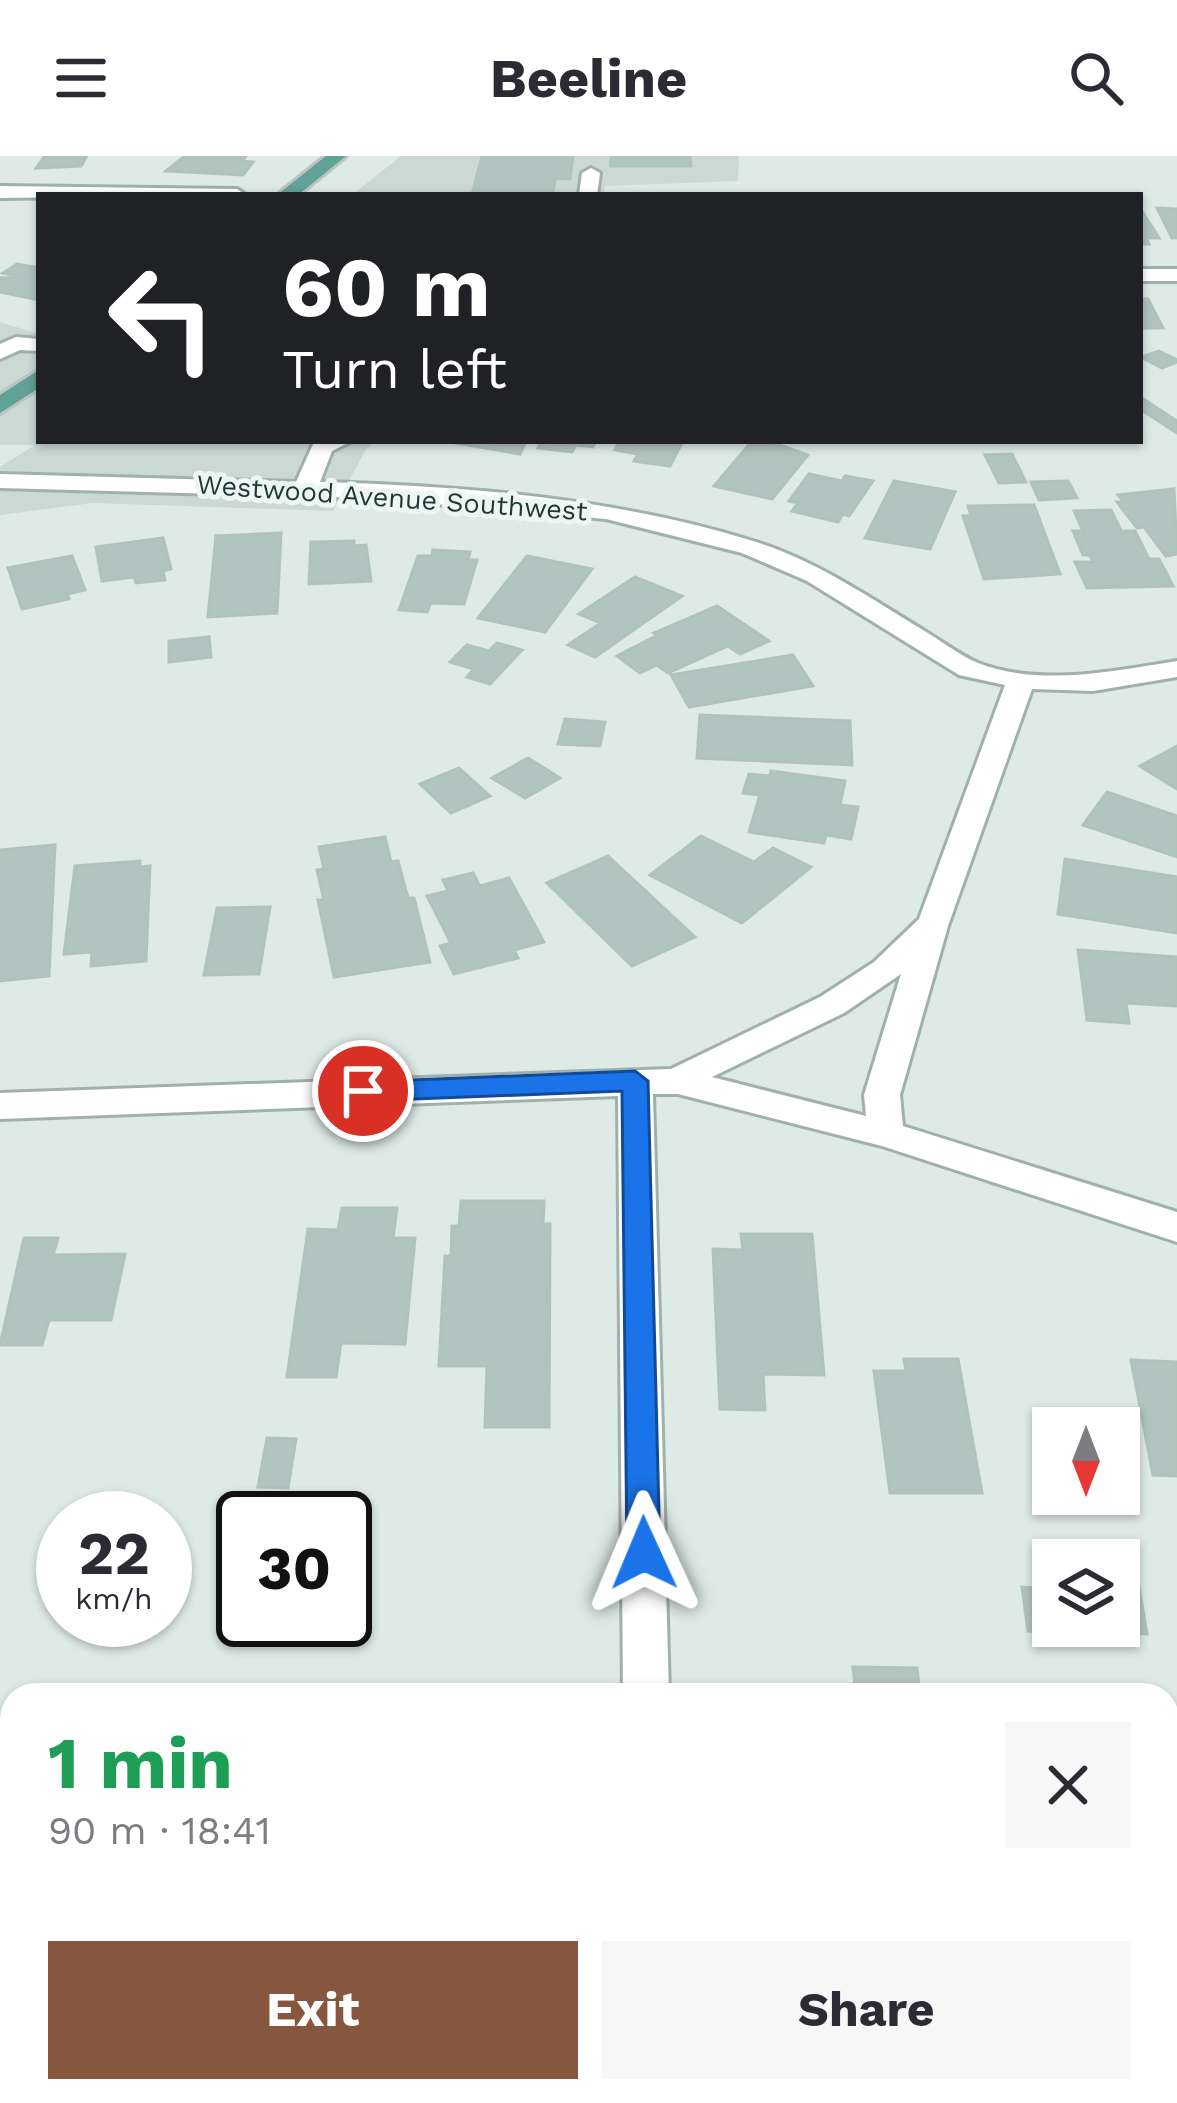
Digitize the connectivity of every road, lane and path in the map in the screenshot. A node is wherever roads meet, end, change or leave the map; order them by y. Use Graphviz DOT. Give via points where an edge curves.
graph roads {
  1 [pos="337,156"];
  2 [pos="591,173"];
  3 [pos="0,192"];
  4 [pos="36,192"];
  5 [pos="290,192"];
  6 [pos="588,192"];
  7 [pos="1143,275"];
  8 [pos="1177,275"];
  9 [pos="36,379"];
  10 [pos="0,406"];
  11 [pos="331,444"];
  12 [pos="0,481"];
  13 [pos="305,489"];
  14 [pos="1177,669"];
  15 [pos="1021,680"];
  16 [pos="933,924"];
  17 [pos="635,1081"];
  18 [pos="678,1081"];
  19 [pos="0,1106"];
  20 [pos="886,1134"];
  21 [pos="1177,1227"];
  22 [pos="646,1683"];
  1 -- 5 [label="main road"];
  2 -- 6 [label="street"];
  3 -- 4 [label="street"];
  7 -- 8 [label="street"];
  9 -- 10 [label="main road"];
  11 -- 13 [label="street" via="322,447"];
  12 -- 13 [label="street, Westwood Avenue Southwest"];
  13 -- 15 [label="street, Westwood Avenue Southwest" via="606,512 680,527 816,576 969,668"];
  14 -- 15 [label="street, Westwood Avenue Southwest" via="1094,683"];
  15 -- 16 [label="street"];
  16 -- 18 [label="street" via="886,970 832,1005"];
  16 -- 20 [label="street" via="882,1095"];
  17 -- 18 [label="street"];
  17 -- 19 [label="street"];
  17 -- 22 [label="street"];
  18 -- 20 [label="street"];
  20 -- 21 [label="street"];
}
